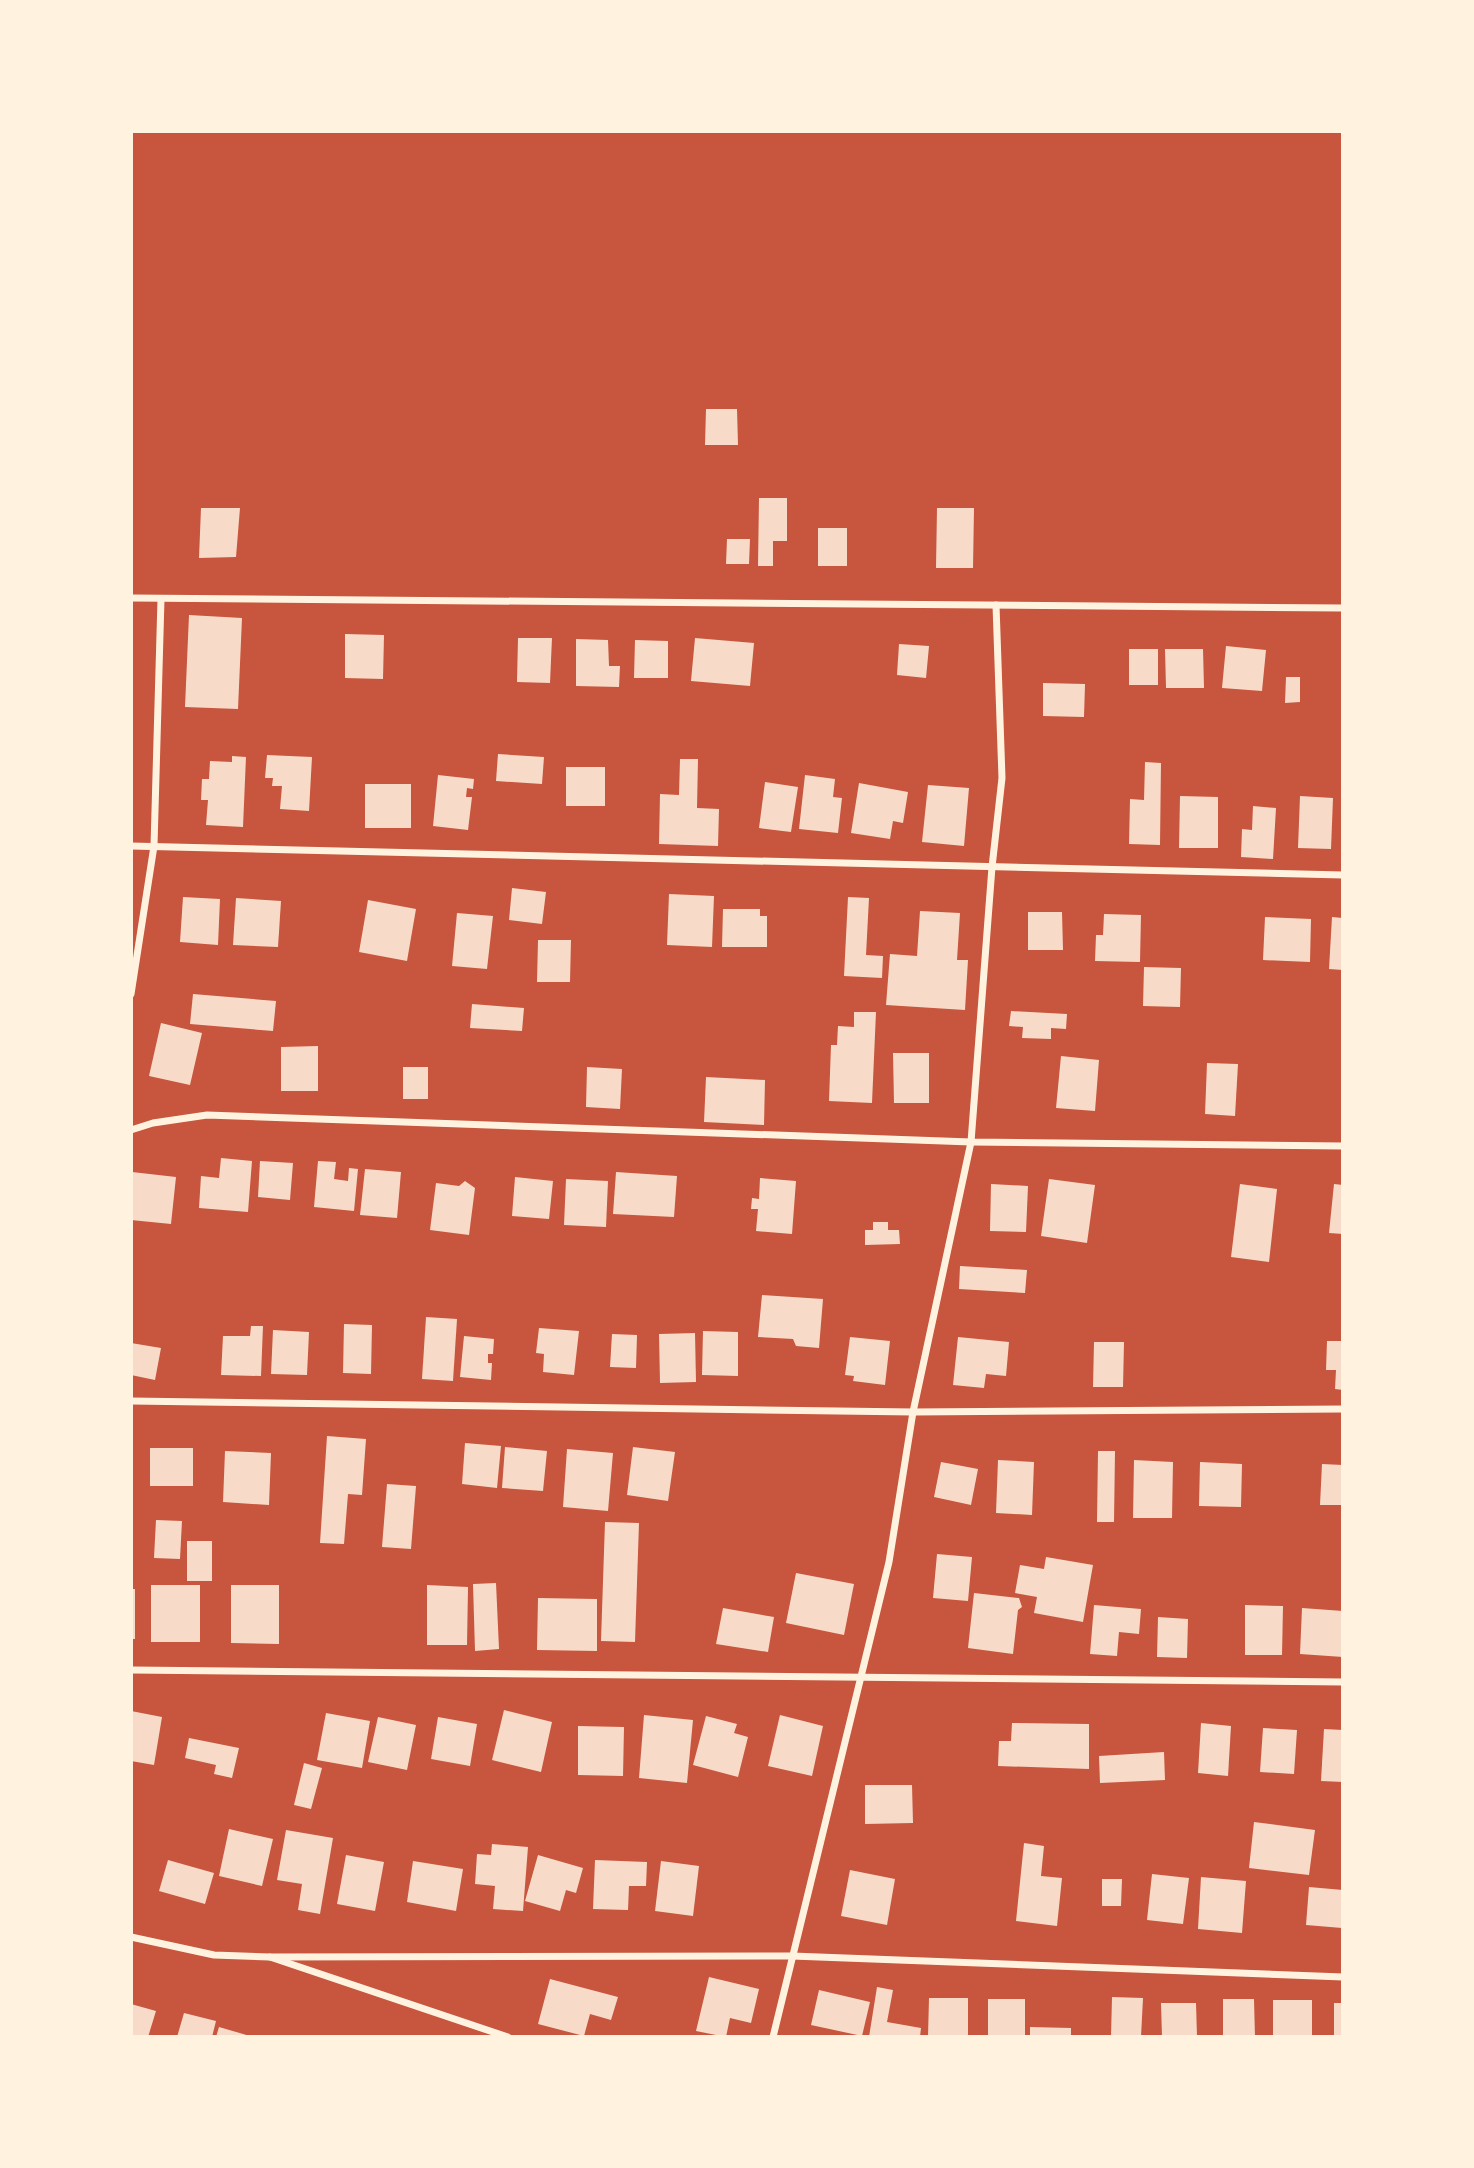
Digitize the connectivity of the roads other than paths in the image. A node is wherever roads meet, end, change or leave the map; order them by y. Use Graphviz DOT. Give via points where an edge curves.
graph roads {
  1 [pos="131,598"];
  2 [pos="161,599"];
  3 [pos="996,606"];
  4 [pos="1343,608"];
  5 [pos="131,846"];
  6 [pos="154,846"];
  7 [pos="992,867"];
  8 [pos="1343,875"];
  9 [pos="131,994"];
  10 [pos="131,1130"];
  11 [pos="971,1142"];
  12 [pos="1343,1146"];
  13 [pos="131,1401"];
  14 [pos="1343,1409"];
  15 [pos="913,1412"];
  16 [pos="131,1670"];
  17 [pos="861,1676"];
  18 [pos="1343,1682"];
  19 [pos="131,1937"];
  20 [pos="792,1955"];
  21 [pos="270,1957"];
  22 [pos="1343,1976"];
  23 [pos="508,2037"];
  24 [pos="773,2037"];
  1 -- 2 [label="street"];
  2 -- 3 [label="street"];
  2 -- 6 [label="street"];
  3 -- 4 [label="street"];
  3 -- 7 [label="street" via="1002,778"];
  5 -- 6 [label="street"];
  6 -- 7 [label="street"];
  6 -- 9 [label="street"];
  7 -- 8 [label="street"];
  7 -- 11 [label="street"];
  10 -- 11 [label="street" via="207,1115"];
  11 -- 12 [label="street"];
  11 -- 15 [label="street"];
  13 -- 15 [label="street"];
  14 -- 15 [label="street"];
  15 -- 17 [label="street" via="890,1562"];
  16 -- 17 [label="street"];
  17 -- 18 [label="street"];
  17 -- 20 [label="street"];
  19 -- 21 [label="street" via="214,1955"];
  20 -- 21 [label="street"];
  20 -- 22 [label="street"];
  20 -- 24 [label="street"];
  21 -- 23 [label="street"];
}
